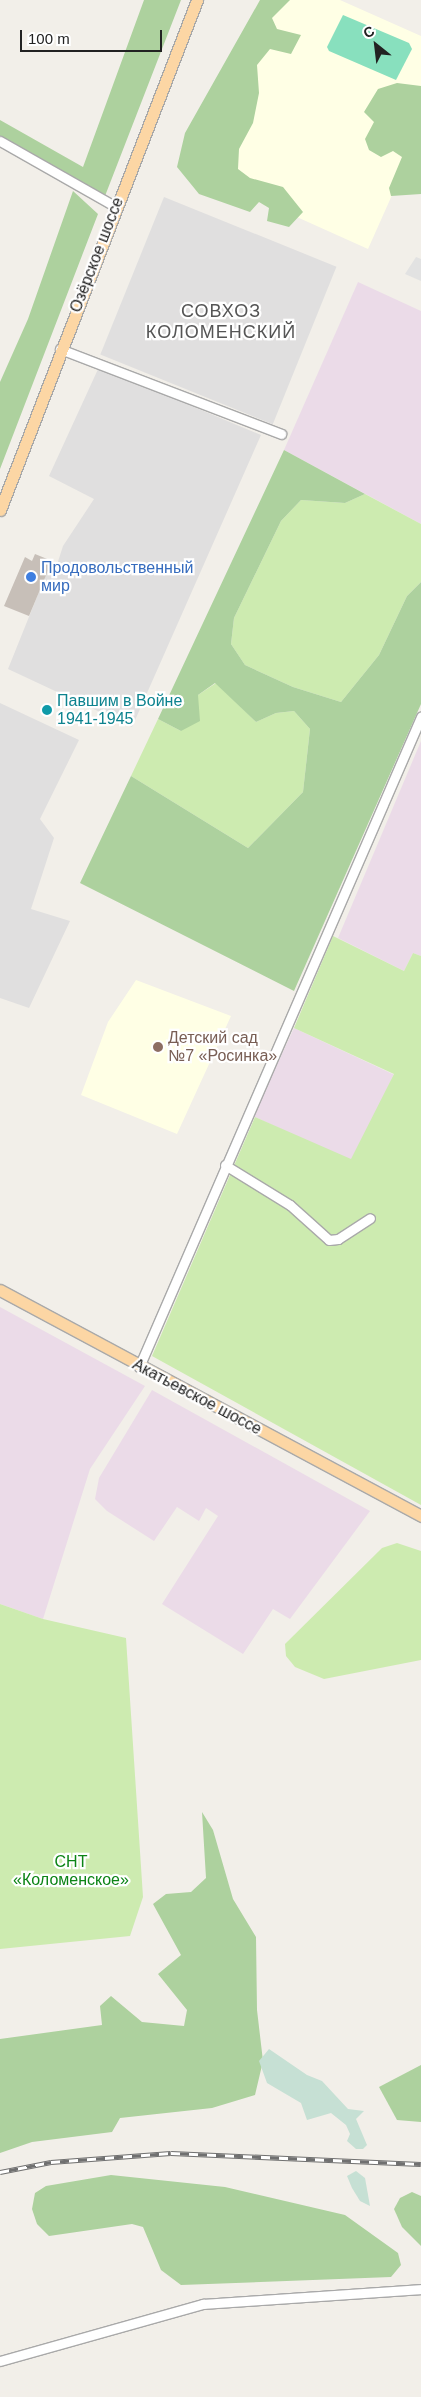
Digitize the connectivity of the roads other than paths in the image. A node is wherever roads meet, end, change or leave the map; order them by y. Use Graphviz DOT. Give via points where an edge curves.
graph roads {
  1 [pos="197,0"];
  2 [pos="0,141"];
  3 [pos="116,207"];
  4 [pos="60,349"];
  5 [pos="281,434"];
  6 [pos="0,510"];
  7 [pos="421,717"];
  8 [pos="225,1166"];
  9 [pos="370,1218"];
  10 [pos="0,1290"];
  11 [pos="139,1367"];
  12 [pos="421,1516"];
  13 [pos="421,2289"];
  14 [pos="0,2361"];
  1 -- 3 [label="main road, Озёрское шоссе"];
  2 -- 3 [label="street"];
  3 -- 4 [label="main road, Озёрское шоссе"];
  4 -- 5 [label="street"];
  4 -- 6 [label="main road, Озёрское шоссе"];
  7 -- 8 [label="street"];
  8 -- 9 [label="street" via="290,1205 329,1240 338,1239"];
  8 -- 11 [label="street"];
  10 -- 11 [label="main road, Акатьевское шоссе"];
  11 -- 12 [label="main road, Акатьевское шоссе" via="259,1432 282,1439"];
  13 -- 14 [label="street" via="203,2304"];
}
